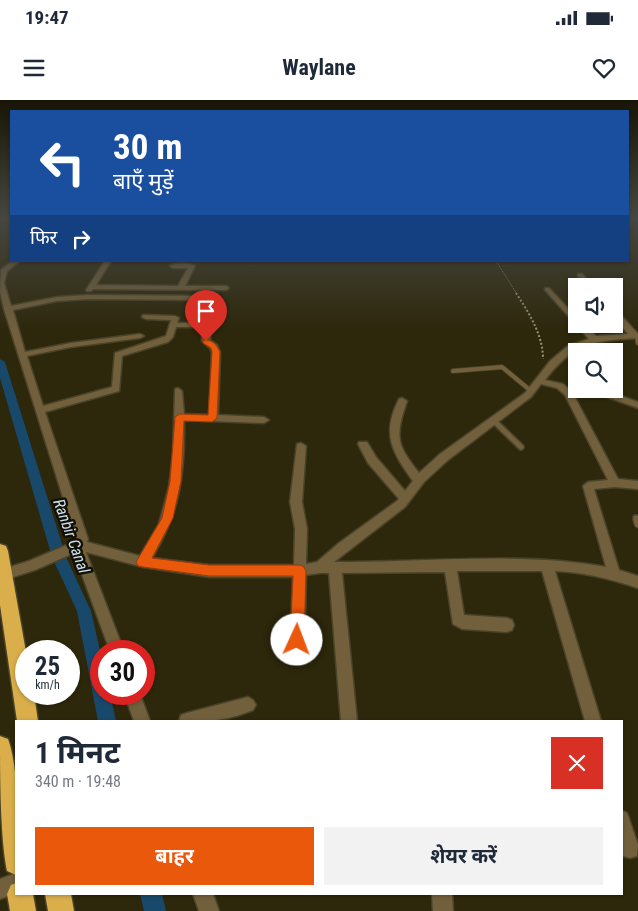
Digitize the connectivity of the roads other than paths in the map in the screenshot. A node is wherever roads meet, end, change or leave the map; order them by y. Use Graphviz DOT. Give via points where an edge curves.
graph roads {
  1 [pos="16,262"];
  2 [pos="107,262"];
  3 [pos="173,266"];
  4 [pos="580,275"];
  5 [pos="583,278"];
  6 [pos="92,287"];
  7 [pos="180,288"];
  8 [pos="226,288"];
  9 [pos="547,289"];
  10 [pos="83,297"];
  11 [pos="8,309"];
  12 [pos="568,312"];
  13 [pos="146,317"];
  14 [pos="623,323"];
  15 [pos="173,325"];
  16 [pos="204,325"];
  17 [pos="588,333"];
  18 [pos="140,336"];
  19 [pos="637,338"];
  20 [pos="594,339"];
  21 [pos="22,355"];
  22 [pos="453,371"];
  23 [pos="543,377"];
  24 [pos="560,386"];
  25 [pos="568,386"];
  26 [pos="531,391"];
  27 [pos="178,392"];
  28 [pos="618,398"];
  29 [pos="402,401"];
  30 [pos="638,405"];
  31 [pos="40,410"];
  32 [pos="180,417"];
  33 [pos="212,418"];
  34 [pos="264,420"];
  35 [pos="494,421"];
  36 [pos="363,444"];
  37 [pos="301,446"];
  38 [pos="520,447"];
  39 [pos="418,481"];
  40 [pos="614,483"];
  41 [pos="638,485"];
  42 [pos="405,499"];
  43 [pos="77,546"];
  44 [pos="0,551"];
  45 [pos="143,562"];
  46 [pos="450,566"];
  47 [pos="547,566"];
  48 [pos="327,568"];
  49 [pos="300,571"];
  50 [pos="4,574"];
  51 [pos="614,574"];
  52 [pos="638,582"];
  53 [pos="507,625"];
  54 [pos="113,640"];
  55 [pos="296,657"];
  56 [pos="136,705"];
  57 [pos="248,706"];
  58 [pos="28,720"];
  59 [pos="142,720"];
  60 [pos="192,720"];
  61 [pos="349,720"];
  62 [pos="592,720"];
  63 [pos="0,747"];
  64 [pos="623,826"];
  65 [pos="630,849"];
  66 [pos="15,855"];
  67 [pos="15,883"];
  68 [pos="0,888"];
  69 [pos="20,895"];
  70 [pos="58,895"];
  71 [pos="203,895"];
  72 [pos="442,895"];
  73 [pos="23,911"];
  74 [pos="61,911"];
  75 [pos="209,911"];
  76 [pos="443,911"];
  1 -- 11 [label="street" via="4,270 1,283"];
  2 -- 6 [label="street"];
  3 -- 7 [label="street" via="192,266"];
  4 -- 5 [label="street"];
  6 -- 7 [label="street"];
  6 -- 10 [label="street"];
  7 -- 8 [label="street"];
  9 -- 12 [label="street"];
  10 -- 11 [label="street"];
  10 -- 16 [label="street" via="210,302"];
  11 -- 21 [label="street"];
  13 -- 15 [label="street" via="174,316"];
  14 -- 19 [label="street"];
  15 -- 16 [label="street"];
  15 -- 31 [label="street" via="165,340 118,355 115,390"];
  16 -- 33 [label="street" via="207,328 206,341 214,346 216,352"];
  17 -- 20 [label="street"];
  18 -- 21 [label="street"];
  19 -- 20 [label="street"];
  20 -- 23 [label="street" via="571,348 553,363"];
  21 -- 31 [label="street"];
  22 -- 26 [label="lane" via="502,367"];
  23 -- 24 [label="street"];
  23 -- 26 [label="street"];
  24 -- 25 [label="street"];
  24 -- 40 [label="street" via="569,394"];
  26 -- 35 [label="street"];
  27 -- 32 [label="street"];
  28 -- 30 [label="street"];
  29 -- 39 [label="street" via="396,418 394,446"];
  31 -- 43 [label="street" via="82,539"];
  32 -- 33 [label="street"];
  32 -- 45 [label="street" via="176,481 167,518"];
  33 -- 34 [label="street"];
  35 -- 38 [label="lane"];
  35 -- 39 [label="street" via="444,457"];
  36 -- 42 [label="street" via="372,460"];
  37 -- 49 [label="street" via="296,502 301,529"];
  39 -- 42 [label="street"];
  40 -- 41 [label="street"];
  40 -- 51 [label="street" via="590,484 588,488"];
  42 -- 48 [label="street"];
  43 -- 45 [label="street"];
  43 -- 50 [label="street"];
  43 -- 54 [label="street"];
  44 -- 50 [label="highway"];
  45 -- 49 [label="street" via="209,571"];
  46 -- 47 [label="street"];
  46 -- 48 [label="street"];
  46 -- 53 [label="street" via="458,619"];
  47 -- 51 [label="street" via="571,566"];
  47 -- 62 [label="street"];
  48 -- 49 [label="street"];
  48 -- 61 [label="street"];
  49 -- 55 [label="street"];
  50 -- 58 [label="highway"];
  51 -- 52 [label="street"];
  56 -- 59 [label="street"];
  57 -- 60 [label="street"];
  63 -- 66 [label="highway"];
  64 -- 65 [label="street"];
  67 -- 68 [label="street"];
  69 -- 73 [label="highway"];
  70 -- 74 [label="highway"];
  71 -- 75 [label="street"];
  72 -- 76 [label="street"];
}
